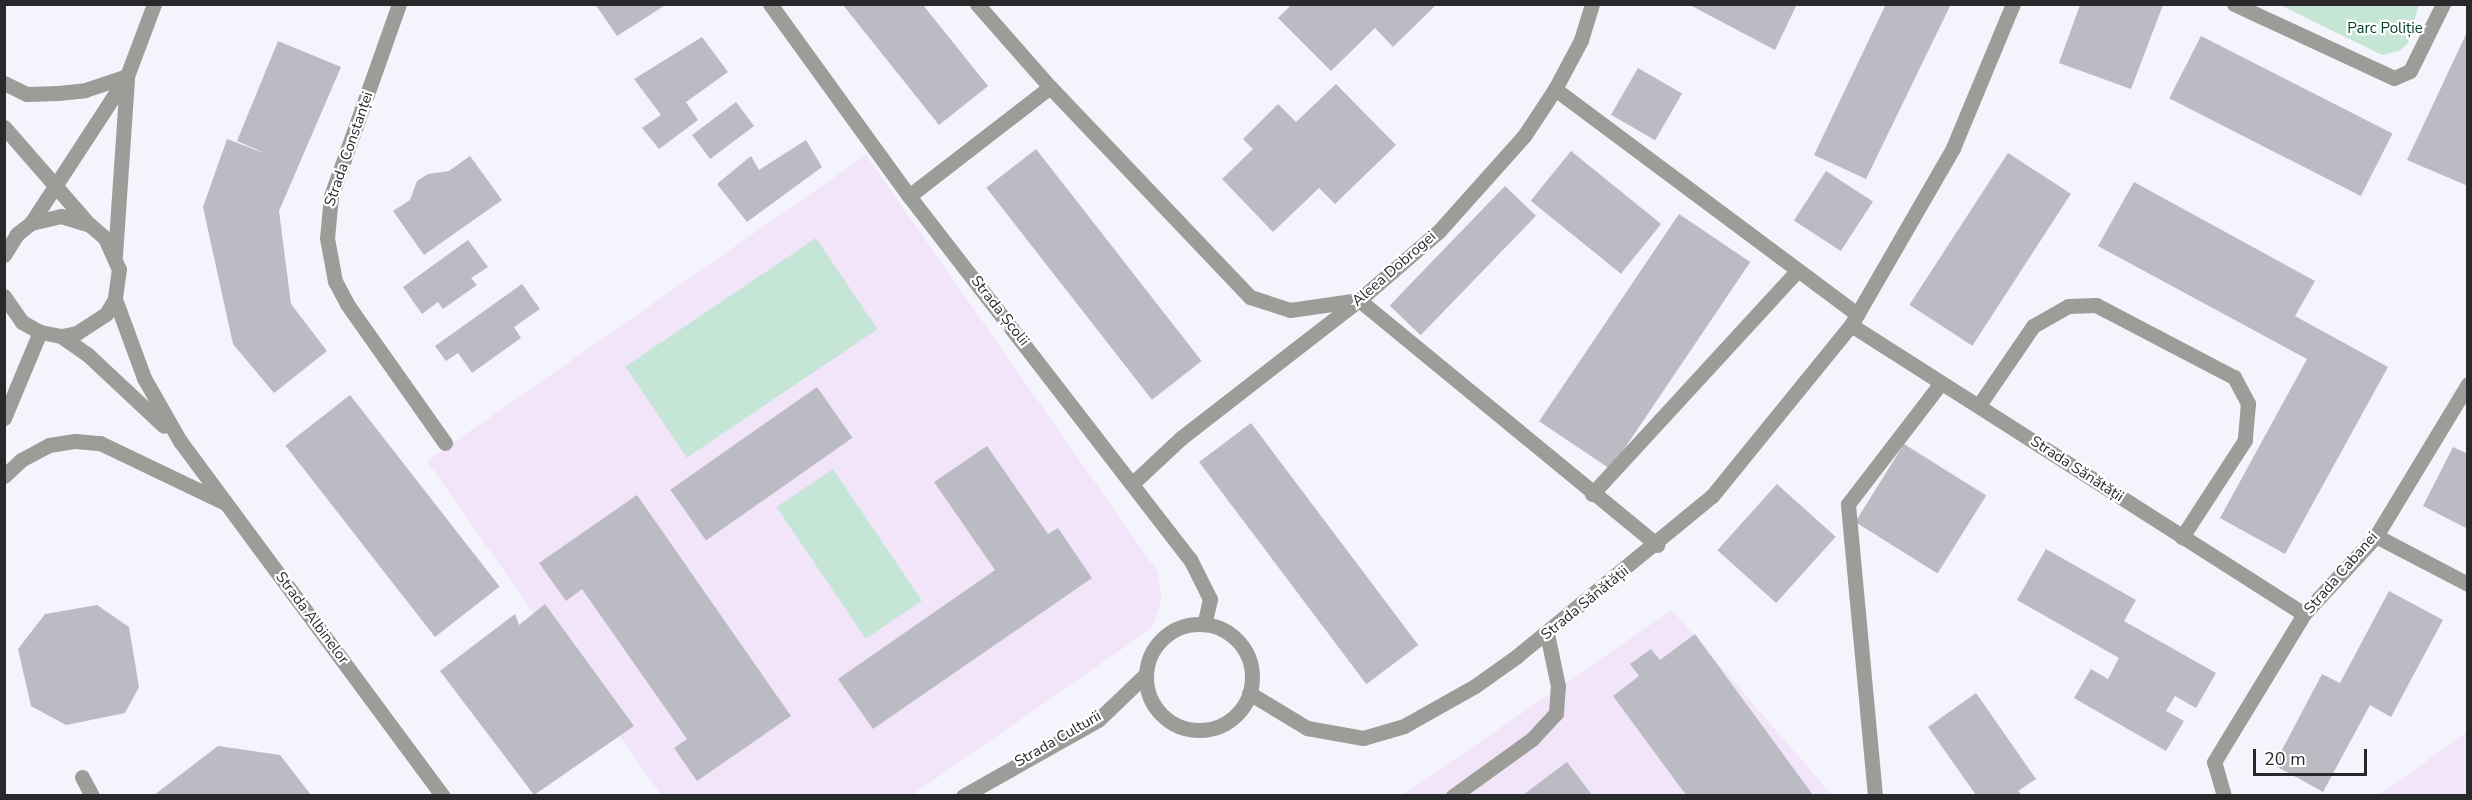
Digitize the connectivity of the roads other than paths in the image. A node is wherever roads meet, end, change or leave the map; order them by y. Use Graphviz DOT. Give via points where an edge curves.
graph roads {
  1 [pos="154,4"];
  2 [pos="399,4"];
  3 [pos="770,4"];
  4 [pos="977,4"];
  5 [pos="1592,4"];
  6 [pos="2013,4"];
  7 [pos="2234,4"];
  8 [pos="2443,4"];
  9 [pos="127,76"];
  10 [pos="4,83"];
  11 [pos="1050,87"];
  12 [pos="1555,90"];
  13 [pos="4,127"];
  14 [pos="54,186"];
  15 [pos="909,196"];
  16 [pos="31,223"];
  17 [pos="90,225"];
  18 [pos="5,247"];
  19 [pos="115,255"];
  20 [pos="1798,270"];
  21 [pos="4,296"];
  22 [pos="115,299"];
  23 [pos="1359,300"];
  24 [pos="1854,320"];
  25 [pos="40,332"];
  26 [pos="61,336"];
  27 [pos="1940,384"];
  28 [pos="2468,384"];
  29 [pos="1979,405"];
  30 [pos="4,418"];
  31 [pos="180,441"];
  32 [pos="446,443"];
  33 [pos="4,476"];
  34 [pos="1134,482"];
  35 [pos="1592,494"];
  36 [pos="228,505"];
  37 [pos="2376,536"];
  38 [pos="2182,537"];
  39 [pos="1657,545"];
  40 [pos="2468,584"];
  41 [pos="2304,614"];
  42 [pos="1204,624"];
  43 [pos="1547,634"];
  44 [pos="1146,674"];
  45 [pos="1250,693"];
  46 [pos="82,777"];
  47 [pos="92,795"];
  48 [pos="444,795"];
  49 [pos="963,795"];
  50 [pos="1453,795"];
  51 [pos="1875,795"];
  52 [pos="2224,795"];
  1 -- 9 [label="street"];
  2 -- 32 [label="street, Strada Constanței" via="331,196 327,238 335,281 347,304"];
  3 -- 15 [label="street, Strada Școlii"];
  4 -- 11 [label="street"];
  5 -- 12 [label="street, Aleea Dobrogei" via="1581,40"];
  6 -- 24 [label="street, Strada Sănătății" via="1953,148"];
  7 -- 8 [label="street" via="2394,78 2410,71"];
  9 -- 10 [label="street" via="85,90 58,93 27,94"];
  9 -- 14 [label="street"];
  9 -- 19 [label="street"];
  11 -- 15 [label="street"];
  11 -- 23 [label="street" via="1250,297 1290,310"];
  12 -- 20 [label="street"];
  12 -- 23 [label="street, Aleea Dobrogei" via="1524,136 1439,231"];
  13 -- 14 [label="street"];
  14 -- 16 [label="street"];
  14 -- 17 [label="street"];
  15 -- 34 [label="street, Strada Școlii"];
  16 -- 17 [label="street" via="61,216"];
  16 -- 18 [label="street"];
  17 -- 19 [label="street" via="105,238"];
  19 -- 22 [label="street" via="119,285"];
  20 -- 24 [label="street"];
  20 -- 35 [label="street"];
  21 -- 25 [label="street" via="22,322"];
  22 -- 26 [label="street" via="93,325"];
  22 -- 31 [label="street, Strada Albinelor" via="144,378"];
  23 -- 34 [label="street, Aleea Dobrogei" via="1181,438"];
  23 -- 35 [label="street"];
  24 -- 27 [label="street, Strada Sănătății"];
  24 -- 39 [label="street, Strada Sănătății" via="1712,496"];
  25 -- 26 [label="street"];
  25 -- 30 [label="street"];
  26 -- 31 [label="street, Strada Albinelor" via="112,376"];
  27 -- 29 [label="street, Strada Sănătății"];
  27 -- 51 [label="street" via="1848,504"];
  28 -- 37 [label="street, Strada Cabanei"];
  29 -- 38 [label="street, Strada Sănătății"];
  29 -- 38 [label="street" via="2033,326 2068,306 2096,305 2234,377 2248,404 2245,441"];
  31 -- 36 [label="street, Strada Albinelor"];
  33 -- 36 [label="street" via="21,460 49,445 100,442"];
  34 -- 42 [label="street, Strada Școlii" via="1190,560 1210,599"];
  35 -- 39 [label="street"];
  36 -- 48 [label="street, Strada Albinelor"];
  37 -- 40 [label="street"];
  37 -- 41 [label="street, Strada Cabanei"];
  38 -- 41 [label="street, Strada Sănătății"];
  39 -- 43 [label="street, Strada Sănătății"];
  41 -- 52 [label="street, Strada Cabanei" via="2214,762"];
  42 -- 44 [label="street" via="1180,628 1160,641"];
  42 -- 45 [label="street" via="1233,636 1243,648 1252,678"];
  43 -- 45 [label="street, Strada Sănătății" via="1434,710 1404,726 1363,738 1307,728"];
  43 -- 50 [label="street" via="1558,686 1556,713 1532,739"];
  44 -- 45 [label="street" via="1154,706 1181,727 1197,730 1222,724 1242,708"];
  44 -- 49 [label="street, Strada Culturii" via="1098,720"];
  46 -- 47 [label="street"];
}
